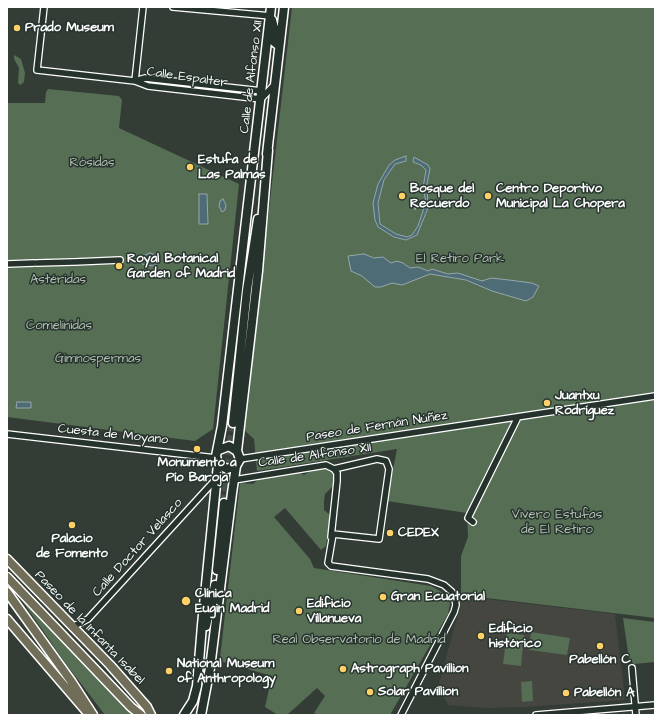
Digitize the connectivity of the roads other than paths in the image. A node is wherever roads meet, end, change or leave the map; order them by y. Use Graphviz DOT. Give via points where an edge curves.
graph roads {
  1 [pos="44,7"];
  2 [pos="144,7"];
  3 [pos="173,7"];
  4 [pos="272,7"];
  5 [pos="284,7"];
  6 [pos="271,16"];
  7 [pos="279,46"];
  8 [pos="135,81"];
  9 [pos="276,83"];
  10 [pos="261,95"];
  11 [pos="255,150"];
  12 [pos="268,150"];
  13 [pos="120,260"];
  14 [pos="7,264"];
  15 [pos="247,290"];
  16 [pos="655,396"];
  17 [pos="518,417"];
  18 [pos="233,423"];
  19 [pos="7,434"];
  20 [pos="218,458"];
  21 [pos="238,458"];
  22 [pos="334,469"];
  23 [pos="216,478"];
  24 [pos="234,480"];
  25 [pos="224,503"];
  26 [pos="473,522"];
  27 [pos="331,537"];
  28 [pos="7,559"];
  29 [pos="7,577"];
  30 [pos="215,585"];
  31 [pos="7,592"];
  32 [pos="7,619"];
  33 [pos="72,627"];
  34 [pos="201,649"];
  35 [pos="212,650"];
  36 [pos="632,668"];
  37 [pos="655,705"];
  38 [pos="636,706"];
  39 [pos="89,715"];
  40 [pos="93,715"];
  41 [pos="141,715"];
  42 [pos="150,715"];
  43 [pos="184,715"];
  44 [pos="201,715"];
  45 [pos="401,715"];
  46 [pos="536,715"];
  47 [pos="636,715"];
  1 -- 8 [label="street, Calle Espalter" via="37,70"];
  2 -- 8 [label="street"];
  3 -- 6 [label="street"];
  4 -- 6 [label="main road, Calle de Alfonso XII"];
  5 -- 7 [label="main road, Calle de Alfonso XII"];
  6 -- 7 [label="main road" via="275,32 274,42"];
  6 -- 10 [label="main road, Calle de Alfonso XII"];
  7 -- 9 [label="main road, Calle de Alfonso XII"];
  8 -- 10 [label="street, Calle Espalter" via="148,86"];
  8 -- 10 [label="street, Calle Espalter" via="145,78"];
  9 -- 10 [label="street"];
  9 -- 12 [label="main road, Calle de Alfonso XII"];
  10 -- 11 [label="main road, Calle de Alfonso XII"];
  11 -- 15 [label="main road, Calle de Alfonso XII"];
  11 -- 20 [label="main road, Calle de Alfonso XII"];
  12 -- 15 [label="main road, Calle de Alfonso XII"];
  12 -- 21 [label="main road, Calle de Alfonso XII"];
  13 -- 14 [label="street"];
  15 -- 18 [label="main road, Calle de Alfonso XII"];
  16 -- 17 [label="street, Paseo de Fernán Núñez"];
  17 -- 21 [label="street, Paseo de Fernán Núñez"];
  17 -- 26 [label="street" via="468,518"];
  19 -- 20 [label="street, Cuesta de Moyano"];
  20 -- 21 [label="main road" via="227,469"];
  20 -- 21 [label="main road" via="229,446"];
  20 -- 23 [label="main road, Calle de Alfonso XII"];
  21 -- 24 [label="main road, Calle de Alfonso XII"];
  22 -- 24 [label="street, Calle de Alfonso XII" via="326,465"];
  22 -- 27 [label="street" via="337,473 337,482"];
  22 -- 27 [label="street, Calle de Alfonso XII" via="377,459 386,461 389,469 379,539 336,534"];
  23 -- 33 [label="street, Calle Doctor Velasco" via="88,619"];
  23 -- 34 [label="main road, Calle de Alfonso XII"];
  24 -- 35 [label="main road, Calle de Alfonso XII"];
  25 -- 30 [label="main road, Calle de Alfonso XII"];
  27 -- 45 [label="street" via="328,563 331,566 428,579 444,585 455,599 454,612"];
  28 -- 33 [label="main road, Paseo de la Infanta Isabel"];
  29 -- 41 [label="main road, Paseo de la Infanta Isabel"];
  30 -- 34 [label="main road, Calle de Alfonso XII"];
  30 -- 35 [label="main road, Calle de Alfonso XII"];
  31 -- 40 [label="main road" via="71,680"];
  32 -- 39 [label="main road"];
  33 -- 42 [label="main road, Paseo de la Infanta Isabel" via="110,665 147,707"];
  34 -- 43 [label="main road, Calle de Alfonso XII" via="195,696"];
  35 -- 44 [label="main road, Calle de Alfonso XII"];
  36 -- 38 [label="street"];
  37 -- 38 [label="street"];
  38 -- 46 [label="street"];
  38 -- 47 [label="street"];
}
